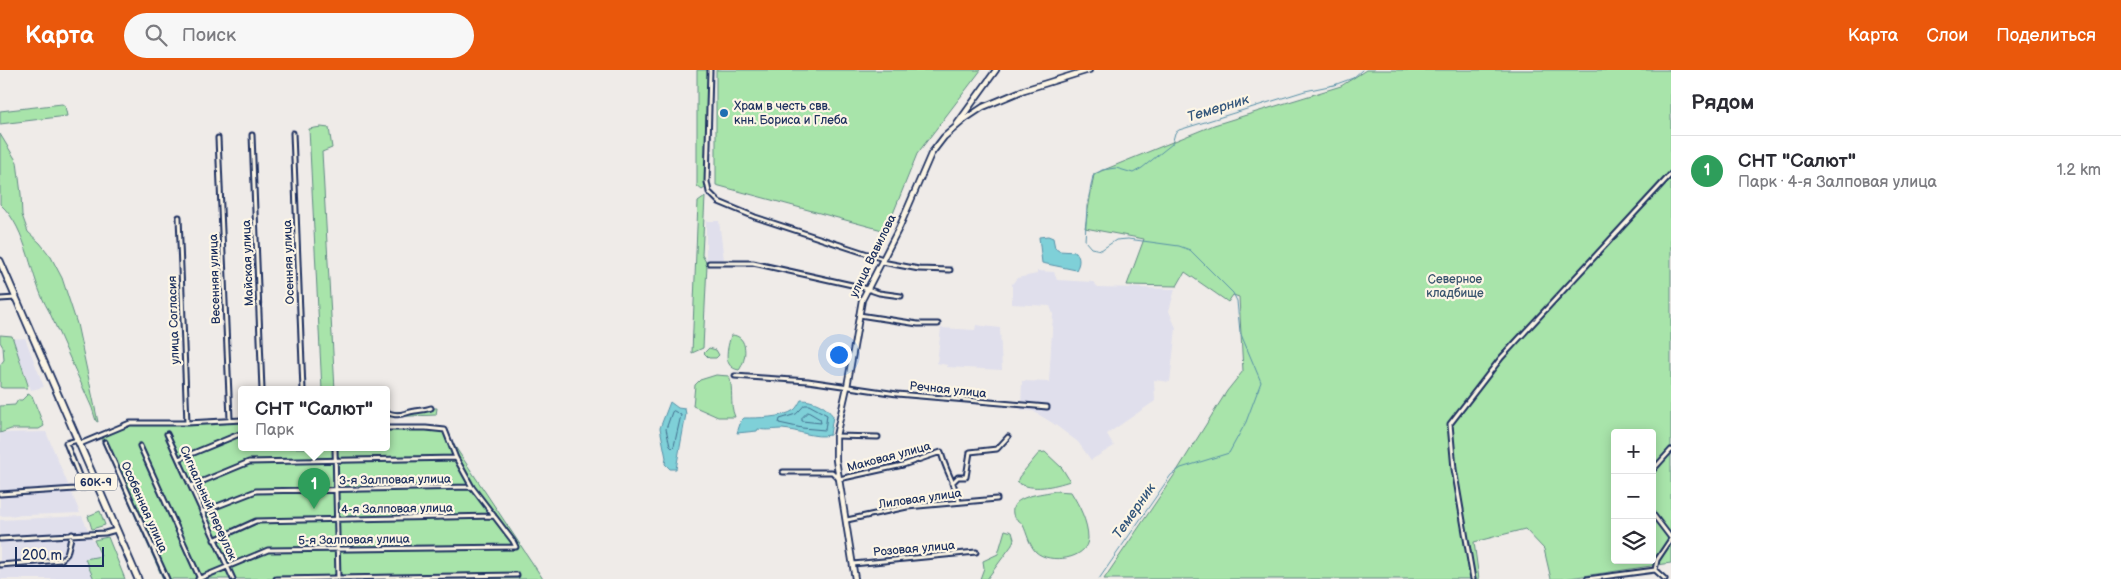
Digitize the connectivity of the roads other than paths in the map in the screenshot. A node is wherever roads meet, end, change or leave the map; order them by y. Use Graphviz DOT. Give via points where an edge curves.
graph roads {
  1 [pos="710,70"];
  2 [pos="996,70"];
  3 [pos="1089,70"];
  4 [pos="951,131"];
  5 [pos="293,133"];
  6 [pos="252,135"];
  7 [pos="218,138"];
  8 [pos="1671,174"];
  9 [pos="179,217"];
  10 [pos="882,260"];
  11 [pos="0,261"];
  12 [pos="709,263"];
  13 [pos="950,270"];
  14 [pos="867,290"];
  15 [pos="901,296"];
  16 [pos="16,298"];
  17 [pos="0,299"];
  18 [pos="858,315"];
  19 [pos="938,324"];
  20 [pos="735,376"];
  21 [pos="262,386"];
  22 [pos="303,386"];
  23 [pos="847,388"];
  24 [pos="1047,407"];
  25 [pos="431,408"];
  26 [pos="390,414"];
  27 [pos="230,419"];
  28 [pos="238,420"];
  29 [pos="187,423"];
  30 [pos="390,428"];
  31 [pos="167,434"];
  32 [pos="238,435"];
  33 [pos="836,436"];
  34 [pos="878,437"];
  35 [pos="1008,437"];
  36 [pos="79,442"];
  37 [pos="105,442"];
  38 [pos="140,446"];
  39 [pos="1671,450"];
  40 [pos="335,451"];
  41 [pos="456,458"];
  42 [pos="179,459"];
  43 [pos="335,461"];
  44 [pos="1656,467"];
  45 [pos="782,472"];
  46 [pos="839,480"];
  47 [pos="952,482"];
  48 [pos="97,484"];
  49 [pos="191,486"];
  50 [pos="472,487"];
  51 [pos="84,488"];
  52 [pos="336,490"];
  53 [pos="0,494"];
  54 [pos="996,499"];
  55 [pos="959,502"];
  56 [pos="202,512"];
  57 [pos="494,516"];
  58 [pos="1656,518"];
  59 [pos="337,519"];
  60 [pos="847,520"];
  61 [pos="116,530"];
  62 [pos="72,534"];
  63 [pos="0,539"];
  64 [pos="1671,539"];
  65 [pos="214,540"];
  66 [pos="338,548"];
  67 [pos="976,552"];
  68 [pos="854,564"];
  69 [pos="0,565"];
  70 [pos="227,566"];
  71 [pos="1655,570"];
  72 [pos="516,576"];
  73 [pos="338,578"];
  74 [pos="1663,578"];
  75 [pos="138,579"];
  76 [pos="167,579"];
  77 [pos="199,579"];
  78 [pos="232,579"];
  79 [pos="276,579"];
  80 [pos="855,579"];
  81 [pos="1473,579"];
  82 [pos="1587,579"];
  1 -- 10 [label="street" via="707,182 715,199 754,217"];
  2 -- 4 [label="street, улица Вавилова"];
  3 -- 4 [label="street, улица Вавилова" via="1024,90 983,107"];
  4 -- 10 [label="street, улица Вавилова" via="931,154"];
  5 -- 22 [label="street, Осенняя улица"];
  6 -- 21 [label="street, Майская улица"];
  7 -- 27 [label="street, Весенняя улица"];
  8 -- 81 [label="street" via="1501,358 1450,424 1454,469"];
  9 -- 29 [label="street, улица Согласия"];
  10 -- 13 [label="street" via="919,270"];
  10 -- 14 [label="street, улица Вавилова"];
  11 -- 16 [label="main road, 60К-9"];
  12 -- 14 [label="street" via="753,263"];
  14 -- 15 [label="street"];
  14 -- 18 [label="street, улица Вавилова"];
  16 -- 17 [label="street"];
  16 -- 36 [label="main road, 60К-9"];
  18 -- 19 [label="street"];
  18 -- 23 [label="street, улица Вавилова"];
  20 -- 23 [label="street, Речная улица" via="808,381"];
  23 -- 24 [label="street, Речная улица"];
  23 -- 33 [label="street, улица Вавилова"];
  25 -- 26 [label="street" via="405,415"];
  27 -- 28 [label="street"];
  27 -- 29 [label="street"];
  29 -- 36 [label="street" via="130,423"];
  30 -- 41 [label="street" via="445,430"];
  31 -- 42 [label="street, Сигнальный переулок"];
  32 -- 42 [label="street"];
  33 -- 34 [label="street"];
  33 -- 46 [label="street, улица Вавилова"];
  35 -- 47 [label="street" via="997,449 970,452 966,477 958,477"];
  36 -- 48 [label="main road, 60К-9"];
  36 -- 51 [label="street" via="66,443"];
  37 -- 76 [label="street, Особенная улица"];
  38 -- 77 [label="street"];
  39 -- 44 [label="street"];
  40 -- 43 [label="street"];
  41 -- 43 [label="street"];
  41 -- 50 [label="street"];
  42 -- 49 [label="street, Сигнальный переулок"];
  43 -- 49 [label="street" via="249,462"];
  43 -- 52 [label="street"];
  45 -- 46 [label="street" via="832,472"];
  46 -- 47 [label="street, Маковая улица" via="941,452"];
  46 -- 60 [label="street, улица Вавилова"];
  47 -- 55 [label="street, Маковая улица"];
  48 -- 51 [label="street"];
  48 -- 61 [label="main road, 60К-9"];
  49 -- 56 [label="street, Сигнальный переулок"];
  50 -- 52 [label="street, 3-я Залповая улица"];
  50 -- 57 [label="street"];
  51 -- 53 [label="street"];
  52 -- 56 [label="street, 3-я Залповая улица" via="256,491"];
  52 -- 59 [label="street"];
  54 -- 55 [label="street, Лиловая улица"];
  55 -- 60 [label="street, Лиловая улица" via="907,507"];
  56 -- 65 [label="street, Сигнальный переулок"];
  57 -- 59 [label="street, 4-я Залповая улица"];
  57 -- 66 [label="street, 5-я Залповая улица" via="516,547"];
  58 -- 64 [label="street"];
  59 -- 65 [label="street, 4-я Залповая улица" via="256,521"];
  59 -- 66 [label="street"];
  60 -- 68 [label="street, улица Вавилова"];
  61 -- 62 [label="street"];
  61 -- 75 [label="main road, 60К-9"];
  62 -- 63 [label="street"];
  62 -- 69 [label="street" via="67,554 61,560"];
  64 -- 71 [label="street" via="1656,562"];
  65 -- 70 [label="street, Сигнальный переулок"];
  66 -- 70 [label="street, 5-я Залповая улица" via="268,550"];
  66 -- 73 [label="street"];
  67 -- 68 [label="street, Розовая улица"];
  68 -- 80 [label="street, улица Вавилова"];
  70 -- 77 [label="street, 5-я Залповая улица"];
  70 -- 78 [label="street, Сигнальный переулок"];
  71 -- 74 [label="street"];
  71 -- 82 [label="street"];
  72 -- 73 [label="street"];
  73 -- 79 [label="street"];
}
